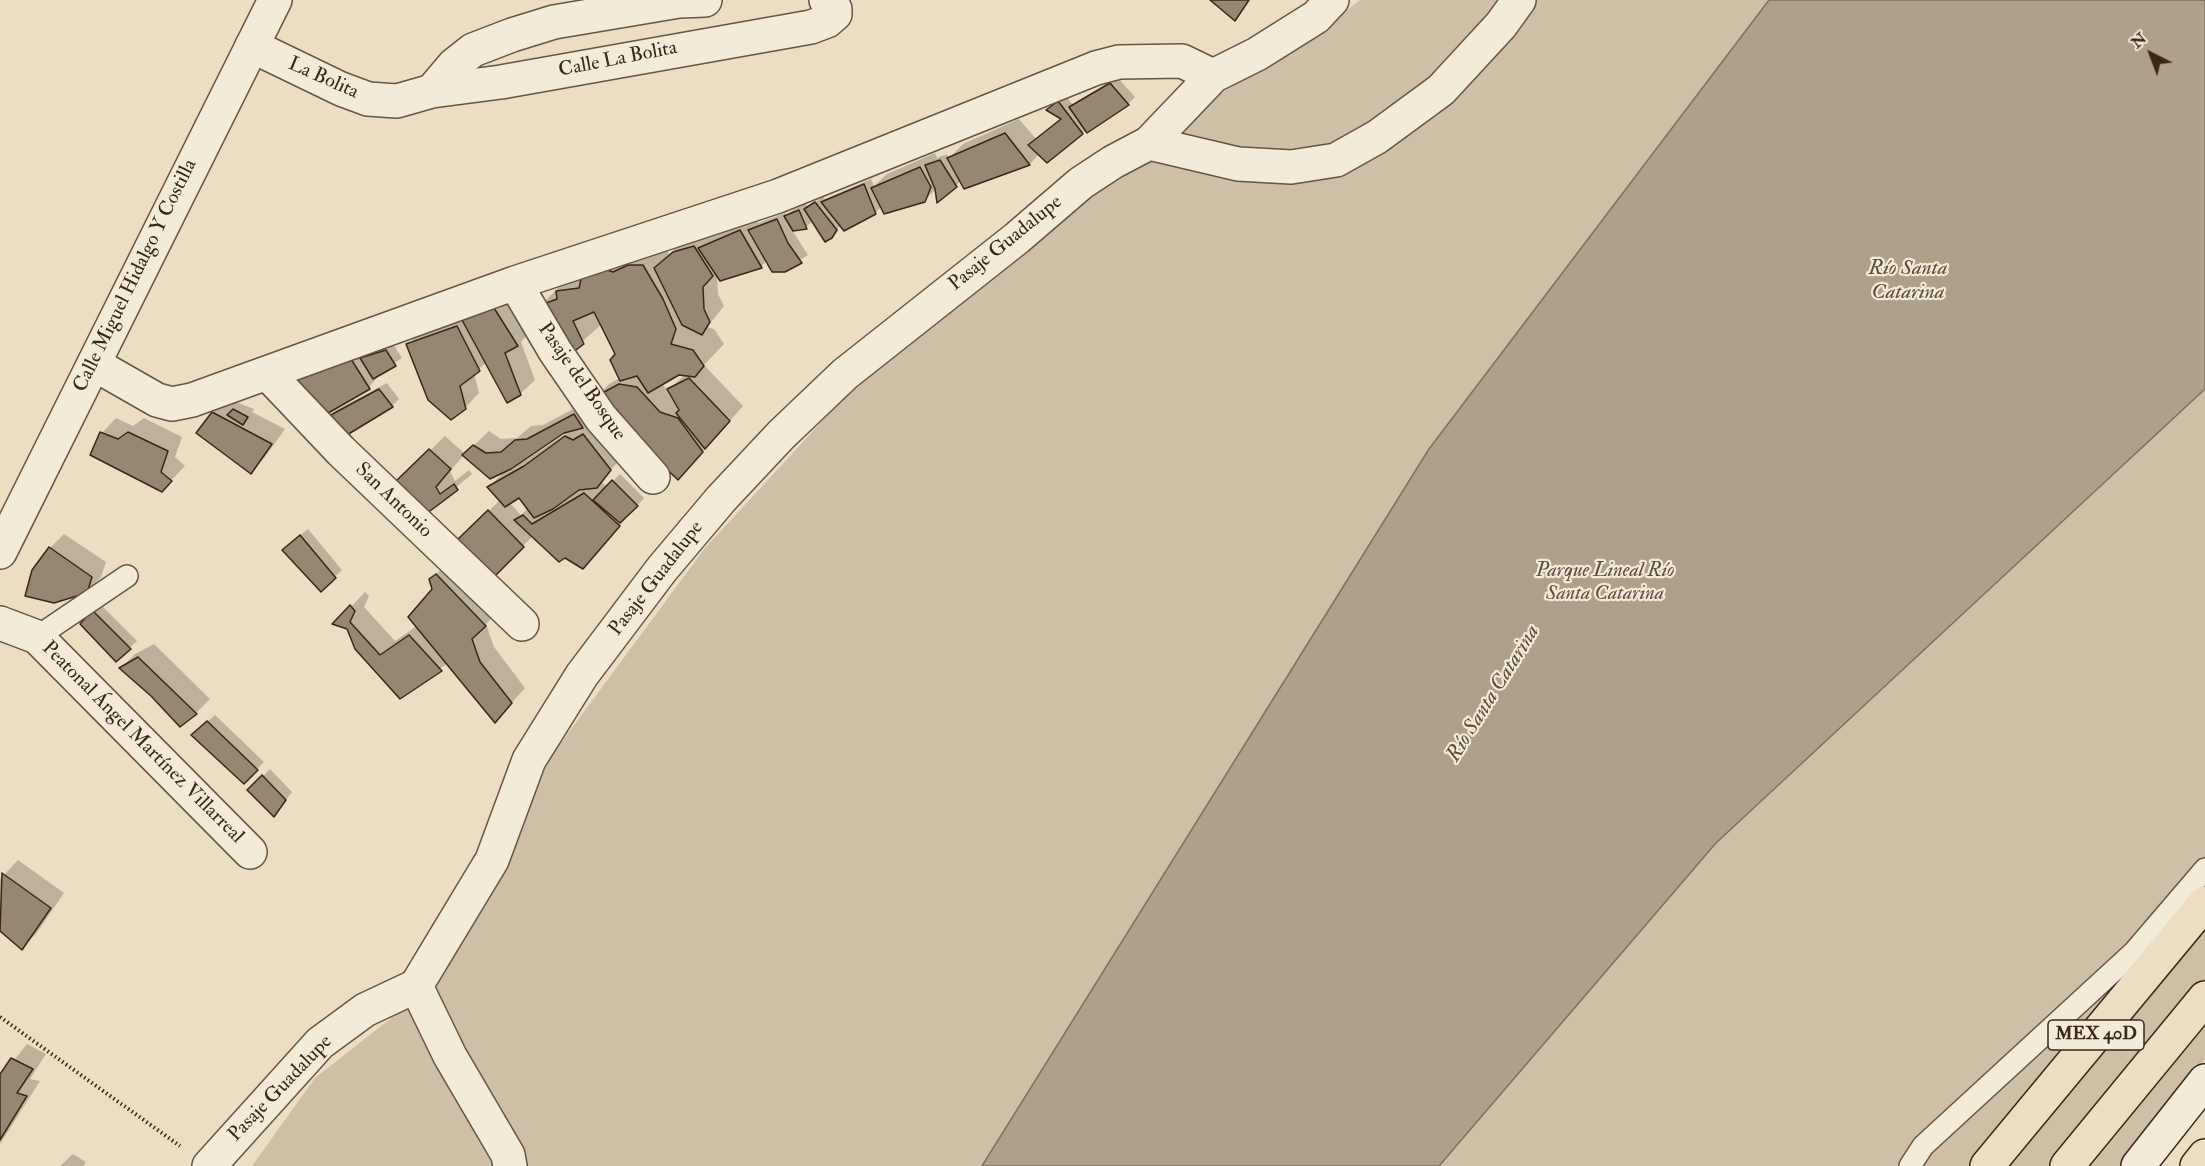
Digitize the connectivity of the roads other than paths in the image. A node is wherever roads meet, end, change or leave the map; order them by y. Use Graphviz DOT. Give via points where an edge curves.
graph roads {
  1 [pos="275,0"];
  2 [pos="705,0"];
  3 [pos="1332,0"];
  4 [pos="1519,0"];
  5 [pos="830,7"];
  6 [pos="601,14"];
  7 [pos="252,46"];
  8 [pos="608,62"];
  9 [pos="1213,76"];
  10 [pos="432,91"];
  11 [pos="397,100"];
  12 [pos="1149,143"];
  13 [pos="515,283"];
  14 [pos="94,364"];
  15 [pos="268,374"];
  16 [pos="653,477"];
  17 [pos="0,552"];
  18 [pos="127,576"];
  19 [pos="0,623"];
  20 [pos="522,624"];
  21 [pos="38,637"];
  22 [pos="250,852"];
  23 [pos="2205,868"];
  24 [pos="2205,903"];
  25 [pos="416,986"];
  26 [pos="2205,998"];
  27 [pos="2205,1081"];
  28 [pos="2205,1156"];
  29 [pos="199,1159"];
  30 [pos="510,1166"];
  31 [pos="1910,1166"];
  32 [pos="1987,1166"];
  33 [pos="2067,1166"];
  34 [pos="2138,1166"];
  35 [pos="2198,1166"];
  1 -- 7 [label="street, Calle Miguel Hidalgo Y Costilla"];
  2 -- 6 [label="street"];
  3 -- 9 [label="street, Pasaje Guadalupe" via="1306,23"];
  4 -- 12 [label="street" via="1441,90 1377,137 1336,160 1291,167 1238,164"];
  5 -- 8 [label="street, Calle La Bolita" via="827,21 811,27"];
  6 -- 8 [label="street"];
  6 -- 10 [label="street" via="554,22 473,50"];
  7 -- 11 [label="street, La Bolita" via="341,89 368,99"];
  7 -- 14 [label="street, Calle Miguel Hidalgo Y Costilla"];
  8 -- 10 [label="street, Calle La Bolita"];
  9 -- 12 [label="street, Pasaje Guadalupe"];
  9 -- 13 [label="street" via="1182,61 1119,62 1096,68 778,196"];
  10 -- 11 [label="street, Calle La Bolita"];
  12 -- 25 [label="street, Pasaje Guadalupe" via="1081,183 845,374 721,499 582,675 529,760 492,860"];
  13 -- 15 [label="street"];
  13 -- 16 [label="street, Pasaje del Bosque" via="601,418"];
  14 -- 15 [label="street" via="157,400 172,404"];
  14 -- 17 [label="street, Calle Miguel Hidalgo Y Costilla"];
  15 -- 20 [label="street, San Antonio" via="341,451"];
  18 -- 21 [label="lane"];
  19 -- 21 [label="street, Peatonal Ángel Martínez Villarreal"];
  21 -- 22 [label="street, Peatonal Ángel Martínez Villarreal"];
  23 -- 31 [label="lane" via="2134,952 1923,1146"];
  24 -- 32 [label="main road, MEX 40D"];
  25 -- 29 [label="street, Pasaje Guadalupe" via="365,1010 320,1043"];
  25 -- 30 [label="street" via="450,1056 508,1155"];
  26 -- 33 [label="main road, MEX 40D"];
  27 -- 34 [label="street"];
  28 -- 35 [label="main road"];
}
